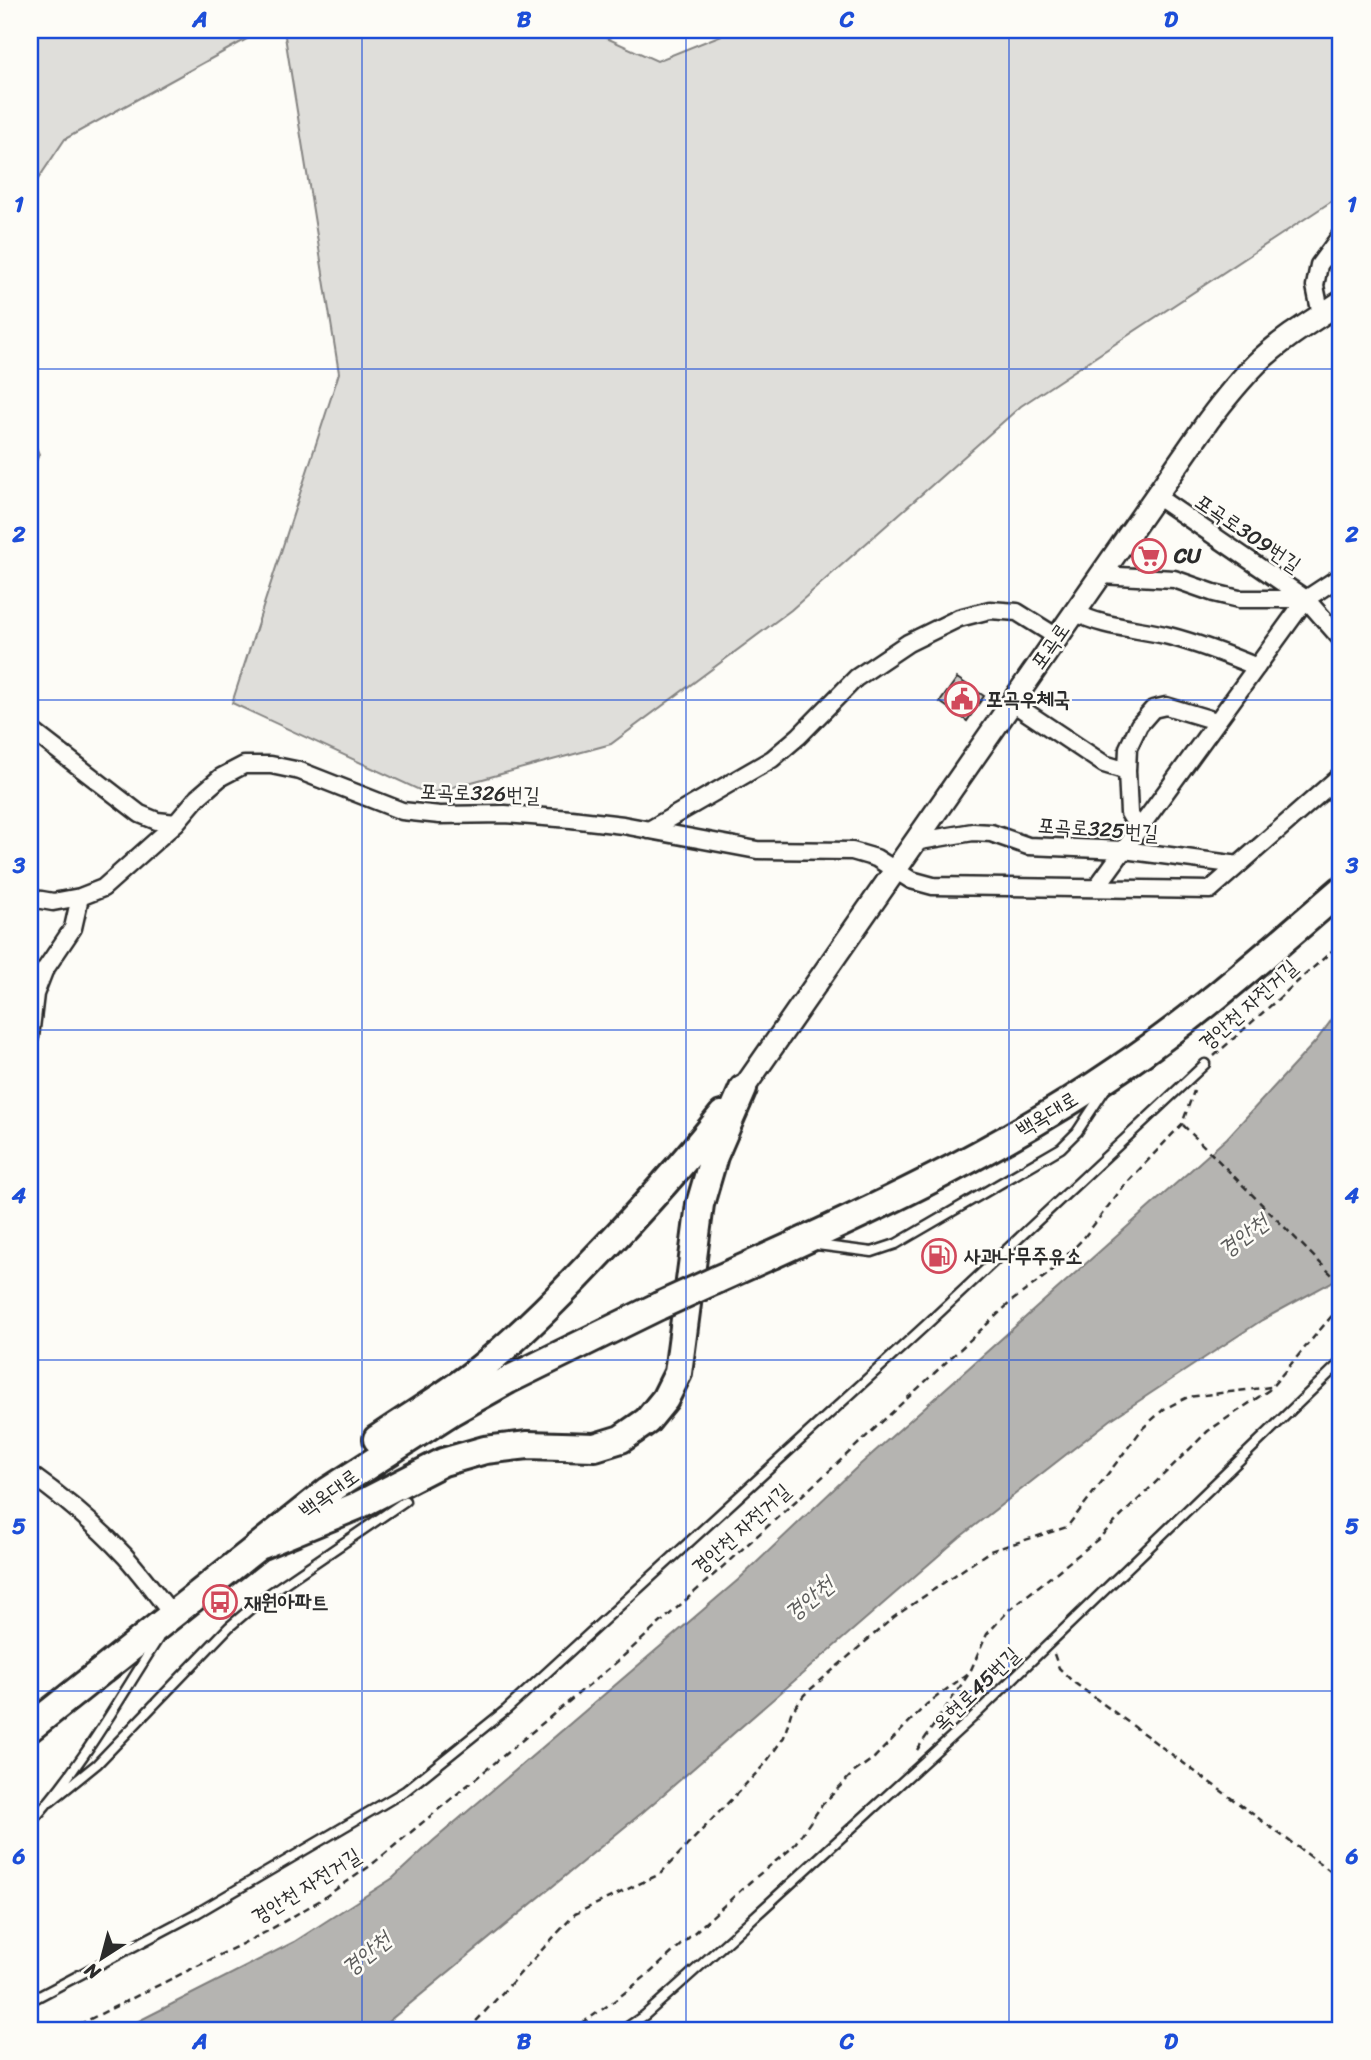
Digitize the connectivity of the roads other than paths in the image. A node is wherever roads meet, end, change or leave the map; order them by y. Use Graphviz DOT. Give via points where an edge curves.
graph roads {
  1 [pos="1341,235"];
  2 [pos="1341,302"];
  3 [pos="1321,315"];
  4 [pos="1156,496"];
  5 [pos="1100,575"];
  6 [pos="1341,576"];
  7 [pos="1306,599"];
  8 [pos="1075,612"];
  9 [pos="1057,637"];
  10 [pos="1341,639"];
  11 [pos="1257,667"];
  12 [pos="1011,702"];
  13 [pos="1216,722"];
  14 [pos="30,729"];
  15 [pos="1127,771"];
  16 [pos="1341,775"];
  17 [pos="176,823"];
  18 [pos="649,830"];
  19 [pos="1139,830"];
  20 [pos="914,842"];
  21 [pos="1124,850"];
  22 [pos="1239,865"];
  23 [pos="895,869"];
  24 [pos="1096,888"];
  25 [pos="1341,890"];
  26 [pos="80,897"];
  27 [pos="30,898"];
  28 [pos="30,1037"];
  29 [pos="1205,1064"];
  30 [pos="1119,1070"];
  31 [pos="743,1089"];
  32 [pos="800,1243"];
  33 [pos="1341,1362"];
  34 [pos="30,1474"];
  35 [pos="405,1501"];
  36 [pos="262,1545"];
  37 [pos="173,1615"];
  38 [pos="30,1728"];
  39 [pos="50,1802"];
  40 [pos="30,1823"];
  41 [pos="30,2001"];
  42 [pos="623,2030"];
  1 -- 3 [label="street" via="1319,265 1315,286"];
  2 -- 3 [label="street, 포곡로"];
  3 -- 4 [label="street, 포곡로" via="1267,355 1232,390"];
  4 -- 5 [label="street, 포곡로"];
  4 -- 7 [label="street, 포곡로309번길"];
  5 -- 7 [label="street" via="1174,579 1240,599"];
  5 -- 8 [label="street, 포곡로"];
  6 -- 7 [label="street"];
  7 -- 10 [label="street, 포곡로309번길"];
  7 -- 11 [label="street"];
  8 -- 9 [label="street, 포곡로"];
  8 -- 11 [label="street" via="1090,621 1206,646"];
  9 -- 12 [label="street, 포곡로"];
  9 -- 18 [label="street" via="1017,612 990,610 959,618 908,643 856,678 772,759"];
  11 -- 13 [label="street"];
  12 -- 15 [label="street" via="1104,764"];
  12 -- 20 [label="street, 포곡로"];
  13 -- 15 [label="street" via="1166,706 1153,709 1139,724 1128,748"];
  13 -- 19 [label="street"];
  14 -- 17 [label="street" via="140,814"];
  15 -- 19 [label="street" via="1129,813"];
  16 -- 22 [label="street, 포곡로326번길"];
  17 -- 18 [label="street, 포곡로326번길" via="221,777 244,765 271,765 300,771 402,811 571,819"];
  17 -- 26 [label="street, 포곡로326번길" via="103,888"];
  18 -- 23 [label="street, 포곡로326번길" via="757,849 852,851"];
  19 -- 21 [label="street"];
  20 -- 21 [label="street, 포곡로325번길" via="973,832 1028,846"];
  20 -- 23 [label="street, 포곡로"];
  21 -- 22 [label="street, 포곡로325번길"];
  21 -- 24 [label="street"];
  22 -- 24 [label="street, 포곡로326번길" via="1210,890"];
  23 -- 24 [label="street, 포곡로326번길" via="911,880 933,886"];
  23 -- 31 [label="street, 포곡로"];
  25 -- 30 [label="main road, 백옥대로" via="1232,984"];
  26 -- 27 [label="street, 포곡로326번길" via="53,902"];
  26 -- 28 [label="street" via="74,929 44,971 35,994"];
  29 -- 41 [label="lane" via="507,1709 405,1791 197,1913"];
  30 -- 32 [label="main road, 백옥대로" via="1005,1139"];
  30 -- 32 [label="lane" via="1061,1148 896,1244 872,1252"];
  31 -- 36 [label="main road" via="674,1175 550,1306 477,1371 368,1445"];
  31 -- 36 [label="main road" via="714,1156 700,1204 678,1373 647,1421 621,1439 595,1447 485,1450 443,1462 357,1506"];
  32 -- 36 [label="main road, 백옥대로, bridge" via="509,1380 328,1491"];
  33 -- 42 [label="lane, 옥현로45번길" via="972,1718"];
  34 -- 37 [label="street" via="96,1528"];
  35 -- 39 [label="lane" via="263,1598 229,1627 97,1764"];
  36 -- 37 [label="main road, 백옥대로"];
  37 -- 38 [label="main road, 백옥대로"];
  37 -- 39 [label="lane"];
  39 -- 40 [label="lane"];
}
